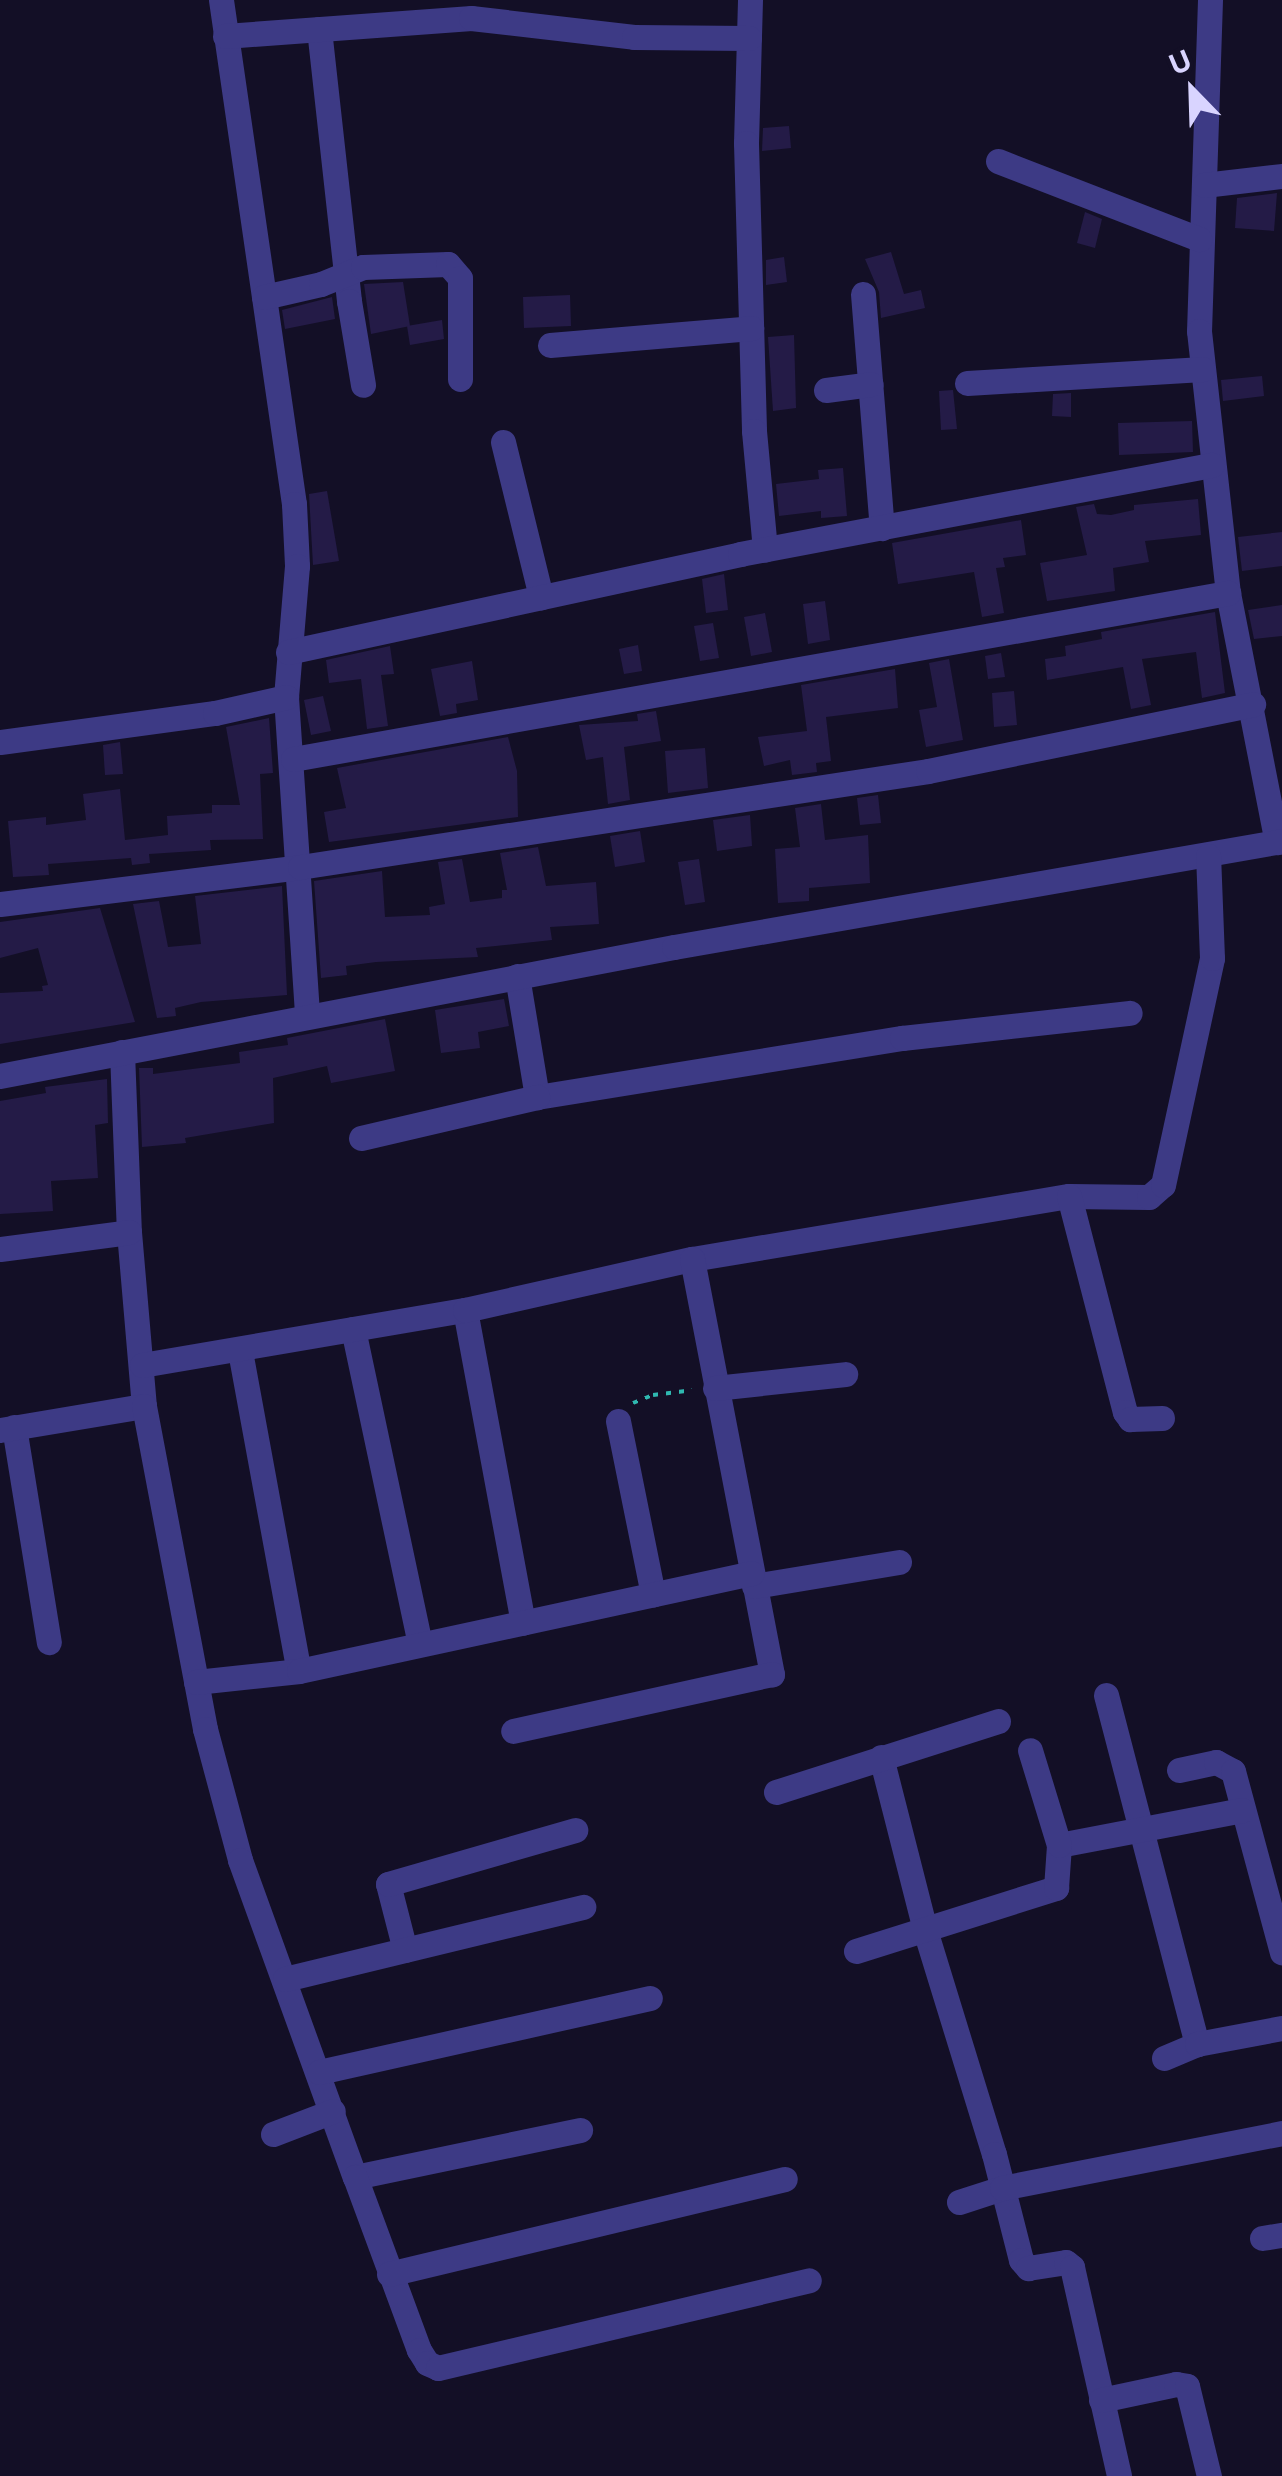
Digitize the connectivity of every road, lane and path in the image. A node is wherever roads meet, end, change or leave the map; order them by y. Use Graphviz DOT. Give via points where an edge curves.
graph roads {
  1 [pos="221,0"];
  2 [pos="750,0"];
  3 [pos="1210,0"];
  4 [pos="320,29"];
  5 [pos="225,36"];
  6 [pos="749,38"];
  7 [pos="998,161"];
  8 [pos="1282,176"];
  9 [pos="1204,184"];
  10 [pos="1199,239"];
  11 [pos="348,274"];
  12 [pos="863,294"];
  13 [pos="264,296"];
  14 [pos="751,328"];
  15 [pos="550,345"];
  16 [pos="1203,370"];
  17 [pos="460,379"];
  18 [pos="363,384"];
  19 [pos="871,384"];
  20 [pos="967,384"];
  21 [pos="826,390"];
  22 [pos="503,442"];
  23 [pos="1212,466"];
  24 [pos="882,528"];
  25 [pos="765,550"];
  26 [pos="1228,594"];
  27 [pos="541,596"];
  28 [pos="288,652"];
  29 [pos="286,697"];
  30 [pos="1252,704"];
  31 [pos="0,742"];
  32 [pos="293,759"];
  33 [pos="1280,842"];
  34 [pos="1208,856"];
  35 [pos="300,866"];
  36 [pos="0,904"];
  37 [pos="517,976"];
  38 [pos="1130,1013"];
  39 [pos="307,1015"];
  40 [pos="122,1052"];
  41 [pos="0,1076"];
  42 [pos="537,1097"];
  43 [pos="362,1138"];
  44 [pos="1069,1196"];
  45 [pos="128,1232"];
  46 [pos="0,1250"];
  47 [pos="692,1260"];
  48 [pos="464,1310"];
  49 [pos="353,1329"];
  50 [pos="240,1351"];
  51 [pos="142,1365"];
  52 [pos="845,1374"];
  53 [pos="715,1388"];
  54 [pos="144,1406"];
  55 [pos="1162,1418"];
  56 [pos="618,1421"];
  57 [pos="7,1429"];
  58 [pos="899,1562"];
  59 [pos="753,1580"];
  60 [pos="653,1596"];
  61 [pos="522,1623"];
  62 [pos="49,1642"];
  63 [pos="420,1644"];
  64 [pos="300,1671"];
  65 [pos="196,1682"];
  66 [pos="1106,1696"];
  67 [pos="998,1721"];
  68 [pos="514,1731"];
  69 [pos="1030,1750"];
  70 [pos="881,1757"];
  71 [pos="1180,1770"];
  72 [pos="776,1792"];
  73 [pos="1242,1810"];
  74 [pos="574,1830"];
  75 [pos="1140,1830"];
  76 [pos="1060,1845"];
  77 [pos="583,1908"];
  78 [pos="925,1930"];
  79 [pos="405,1950"];
  80 [pos="856,1951"];
  81 [pos="1282,1952"];
  82 [pos="285,1979"];
  83 [pos="650,1998"];
  84 [pos="1282,2028"];
  85 [pos="1196,2044"];
  86 [pos="1164,2058"];
  87 [pos="319,2072"];
  88 [pos="333,2111"];
  89 [pos="580,2130"];
  90 [pos="1282,2133"];
  91 [pos="273,2134"];
  92 [pos="355,2177"];
  93 [pos="785,2179"];
  94 [pos="1002,2188"];
  95 [pos="959,2202"];
  96 [pos="390,2274"];
  97 [pos="809,2280"];
  98 [pos="1102,2400"];
  99 [pos="1120,2476"];
  100 [pos="1209,2476"];
  1 -- 5 [label="street"];
  2 -- 6 [label="street"];
  3 -- 9 [label="street"];
  4 -- 5 [label="street"];
  4 -- 6 [label="street" via="471,18 620,36"];
  4 -- 11 [label="street"];
  5 -- 13 [label="street"];
  6 -- 14 [label="street"];
  7 -- 10 [label="street"];
  8 -- 9 [label="street"];
  9 -- 10 [label="street"];
  10 -- 16 [label="street"];
  11 -- 13 [label="street"];
  11 -- 17 [label="street" via="382,265 440,262 454,268 460,278"];
  11 -- 18 [label="street"];
  12 -- 19 [label="street"];
  13 -- 28 [label="street" via="294,504 297,566"];
  14 -- 15 [label="street"];
  14 -- 25 [label="street"];
  16 -- 20 [label="street"];
  16 -- 23 [label="street"];
  19 -- 21 [label="street"];
  19 -- 24 [label="street"];
  22 -- 27 [label="street"];
  23 -- 24 [label="street"];
  23 -- 26 [label="street"];
  24 -- 25 [label="street"];
  25 -- 27 [label="street"];
  26 -- 30 [label="street"];
  26 -- 32 [label="street"];
  27 -- 28 [label="street"];
  28 -- 29 [label="street"];
  29 -- 31 [label="street" via="214,714"];
  29 -- 32 [label="street"];
  30 -- 33 [label="street"];
  30 -- 35 [label="street" via="928,771"];
  32 -- 35 [label="street"];
  33 -- 34 [label="street"];
  34 -- 37 [label="street"];
  34 -- 44 [label="street" via="1212,958 1163,1186 1149,1198"];
  35 -- 36 [label="street"];
  35 -- 39 [label="street"];
  37 -- 39 [label="street"];
  37 -- 42 [label="street"];
  38 -- 42 [label="street" via="902,1038"];
  39 -- 40 [label="street"];
  40 -- 41 [label="street"];
  40 -- 45 [label="street"];
  42 -- 43 [label="street"];
  44 -- 47 [label="street"];
  44 -- 55 [label="street" via="1125,1412 1130,1418"];
  45 -- 46 [label="street"];
  45 -- 51 [label="street"];
  47 -- 48 [label="street"];
  47 -- 53 [label="street"];
  48 -- 49 [label="street"];
  48 -- 61 [label="street"];
  49 -- 50 [label="street"];
  49 -- 63 [label="street"];
  50 -- 51 [label="street"];
  50 -- 64 [label="street"];
  51 -- 54 [label="street"];
  52 -- 53 [label="street"];
  53 -- 56 [label="path" via="654,1394 627,1406"];
  53 -- 59 [label="street"];
  54 -- 57 [label="street"];
  54 -- 65 [label="street"];
  56 -- 60 [label="street"];
  57 -- 62 [label="street"];
  58 -- 59 [label="street"];
  59 -- 60 [label="street"];
  59 -- 68 [label="street" via="773,1669 767,1677"];
  60 -- 61 [label="street"];
  61 -- 63 [label="street"];
  63 -- 64 [label="street"];
  64 -- 65 [label="street"];
  65 -- 82 [label="street" via="240,1860"];
  66 -- 75 [label="street"];
  67 -- 70 [label="street"];
  69 -- 76 [label="street"];
  70 -- 72 [label="street"];
  70 -- 78 [label="street"];
  71 -- 73 [label="street" via="1226,1764"];
  73 -- 75 [label="street"];
  73 -- 81 [label="street"];
  74 -- 79 [label="street" via="388,1884"];
  75 -- 76 [label="street"];
  75 -- 85 [label="street"];
  76 -- 78 [label="street" via="1056,1888"];
  77 -- 79 [label="street"];
  78 -- 80 [label="street"];
  78 -- 94 [label="street"];
  79 -- 82 [label="street"];
  82 -- 87 [label="street"];
  83 -- 87 [label="street"];
  84 -- 85 [label="street"];
  85 -- 86 [label="street"];
  87 -- 88 [label="street"];
  88 -- 91 [label="street"];
  88 -- 92 [label="street"];
  89 -- 92 [label="street"];
  90 -- 94 [label="street"];
  92 -- 96 [label="street"];
  93 -- 96 [label="street"];
  94 -- 95 [label="street"];
  94 -- 98 [label="street" via="1020,2260 1028,2268 1066,2262 1072,2267"];
  96 -- 97 [label="street" via="419,2350 438,2368"];
  98 -- 99 [label="street"];
  98 -- 100 [label="street" via="1187,2386"];
}
